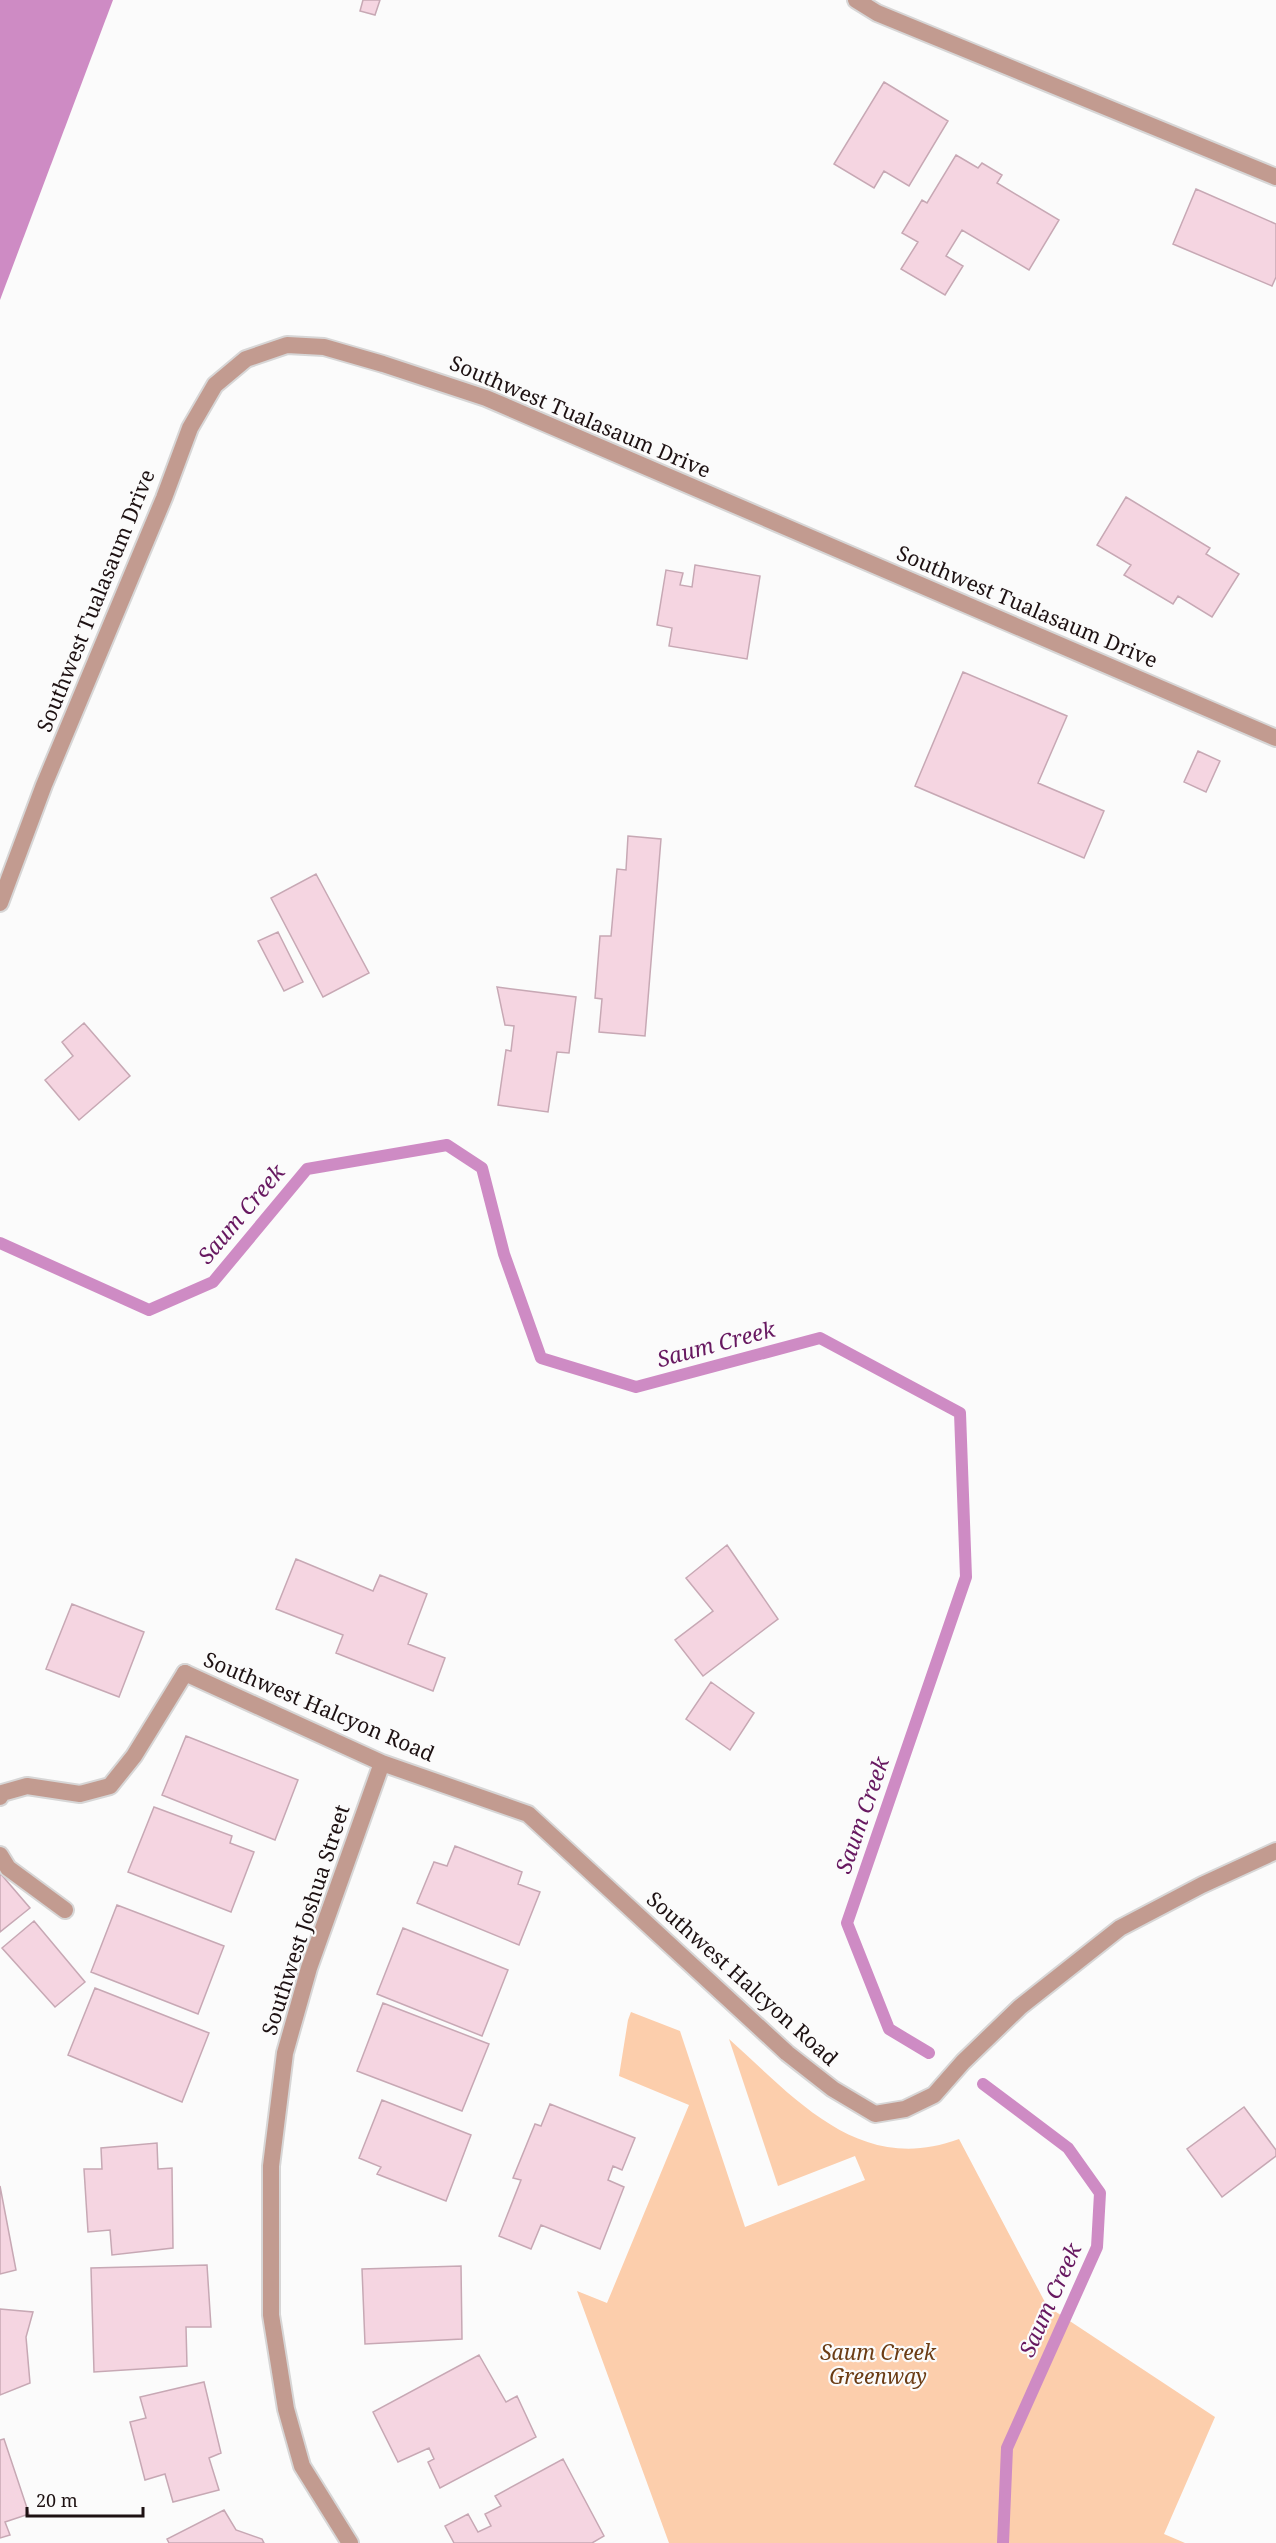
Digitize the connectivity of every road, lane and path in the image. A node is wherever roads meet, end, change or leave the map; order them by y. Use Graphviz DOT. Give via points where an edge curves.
graph roads {
  1 [pos="856,0"];
  2 [pos="1276,177"];
  3 [pos="1276,738"];
  4 [pos="0,903"];
  5 [pos="382,1763"];
  6 [pos="0,1797"];
  7 [pos="1276,1851"];
  8 [pos="0,1855"];
  9 [pos="65,1910"];
  10 [pos="350,2543"];
  1 -- 2 [label="street" via="877,13"];
  3 -- 4 [label="street, Southwest Tualasaum Drive" via="486,398 324,347 287,345 246,359 215,385 190,428"];
  5 -- 6 [label="street, Southwest Halcyon Road" via="185,1673 134,1756 110,1786 80,1794 27,1786"];
  5 -- 7 [label="street, Southwest Halcyon Road" via="528,1814 787,2053 833,2089 875,2114 905,2109 934,2095 1020,2007 1120,1928"];
  5 -- 10 [label="street, Southwest Joshua Street" via="309,1968 285,2053 271,2166 271,2315 286,2409 302,2466"];
  8 -- 9 [label="street" via="8,1868"];
}
